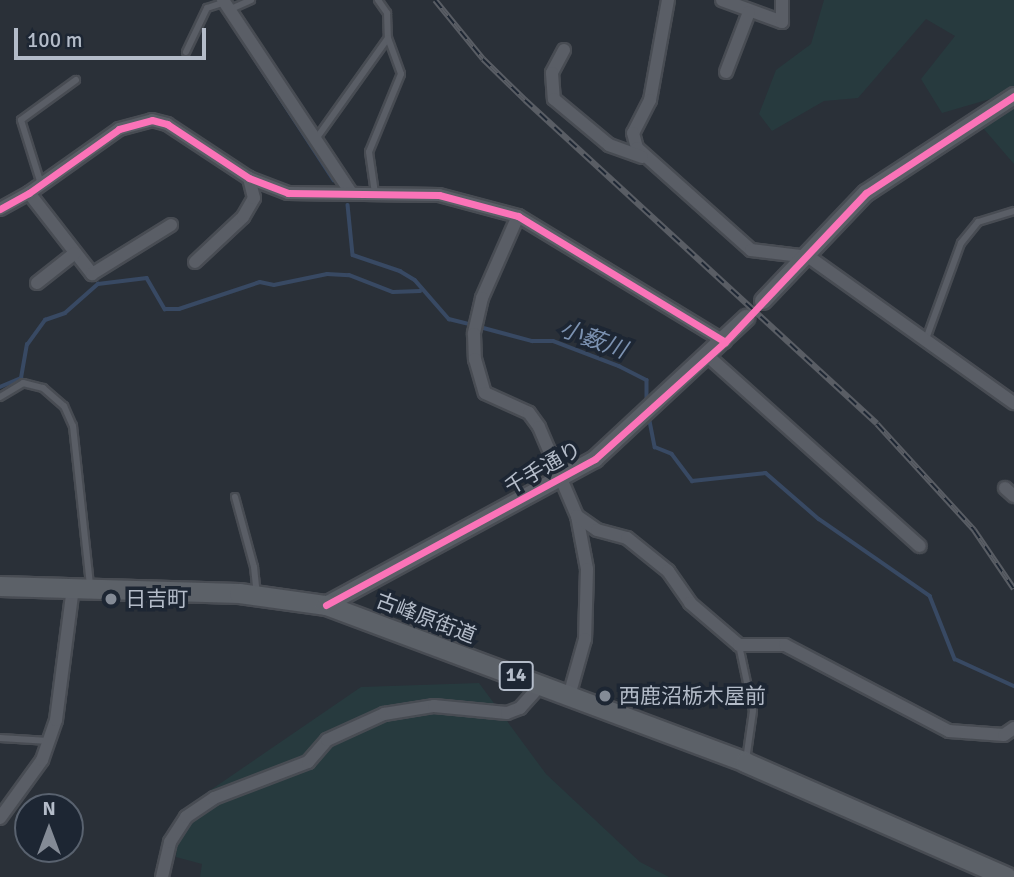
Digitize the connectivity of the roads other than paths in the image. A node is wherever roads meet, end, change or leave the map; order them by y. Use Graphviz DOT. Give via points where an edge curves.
graph roads {
  1 [pos="251,0"];
  2 [pos="378,0"];
  3 [pos="668,0"];
  4 [pos="722,0"];
  5 [pos="782,0"];
  6 [pos="226,4"];
  7 [pos="749,12"];
  8 [pos="388,38"];
  9 [pos="564,50"];
  10 [pos="186,52"];
  11 [pos="726,72"];
  12 [pos="76,80"];
  13 [pos="1014,96"];
  14 [pos="315,141"];
  15 [pos="648,160"];
  16 [pos="249,178"];
  17 [pos="41,184"];
  18 [pos="29,193"];
  19 [pos="351,193"];
  20 [pos="375,193"];
  21 [pos="0,209"];
  22 [pos="1014,211"];
  23 [pos="518,216"];
  24 [pos="171,225"];
  25 [pos="75,253"];
  26 [pos="809,257"];
  27 [pos="195,262"];
  28 [pos="37,283"];
  29 [pos="764,301"];
  30 [pos="746,318"];
  31 [pos="926,339"];
  32 [pos="724,342"];
  33 [pos="709,357"];
  34 [pos="0,397"];
  35 [pos="1014,403"];
  36 [pos="562,478"];
  37 [pos="235,497"];
  38 [pos="577,516"];
  39 [pos="920,546"];
  40 [pos="0,586"];
  41 [pos="81,587"];
  42 [pos="257,594"];
  43 [pos="326,605"];
  44 [pos="739,645"];
  45 [pos="541,685"];
  46 [pos="569,696"];
  47 [pos="1014,728"];
  48 [pos="0,738"];
  49 [pos="49,741"];
  50 [pos="746,762"];
  51 [pos="0,818"];
  52 [pos="162,877"];
  53 [pos="1007,877"];
  1 -- 6 [label="lane"];
  2 -- 8 [label="lane" via="387,13"];
  3 -- 15 [label="street" via="650,100 633,133 637,148"];
  4 -- 7 [label="street"];
  5 -- 7 [label="street" via="782,22"];
  6 -- 10 [label="lane" via="207,8"];
  6 -- 14 [label="street"];
  7 -- 11 [label="street"];
  8 -- 14 [label="lane"];
  8 -- 20 [label="lane" via="401,74 369,152"];
  9 -- 15 [label="street" via="552,73 554,99 609,145"];
  12 -- 17 [label="lane" via="21,120"];
  13 -- 26 [label="street" via="866,193"];
  14 -- 19 [label="street"];
  15 -- 26 [label="street" via="751,250"];
  16 -- 17 [label="street" via="167,124 141,120 119,129"];
  16 -- 19 [label="street" via="288,193"];
  16 -- 27 [label="street" via="254,198 243,217"];
  17 -- 18 [label="street"];
  18 -- 21 [label="street"];
  18 -- 25 [label="street"];
  19 -- 20 [label="street"];
  20 -- 23 [label="street" via="439,195"];
  22 -- 31 [label="lane" via="978,222 961,243"];
  23 -- 32 [label="street"];
  23 -- 36 [label="street" via="482,298 474,334 475,359 485,393 529,413"];
  24 -- 25 [label="street" via="92,274"];
  25 -- 28 [label="street"];
  26 -- 29 [label="street"];
  26 -- 31 [label="street"];
  30 -- 32 [label="street, 千手通り"];
  31 -- 35 [label="street"];
  32 -- 33 [label="street, 千手通り"];
  33 -- 36 [label="street, 千手通り" via="626,434"];
  33 -- 39 [label="street"];
  34 -- 41 [label="lane" via="23,383 64,406 69,416"];
  36 -- 38 [label="street"];
  36 -- 43 [label="street, 千手通り"];
  37 -- 42 [label="lane"];
  38 -- 44 [label="street" via="592,528 627,538 668,571 690,603"];
  38 -- 46 [label="street" via="587,569 585,639"];
  40 -- 41 [label="main road, 古峰原街道 / 14"];
  41 -- 42 [label="main road, 古峰原街道 / 14"];
  41 -- 49 [label="street"];
  42 -- 43 [label="main road, 古峰原街道 / 14"];
  43 -- 45 [label="main road, 古峰原街道 / 14"];
  44 -- 47 [label="street" via="785,645 950,731 1004,735"];
  44 -- 50 [label="lane" via="752,711"];
  45 -- 46 [label="main road, 古峰原街道 / 14"];
  45 -- 52 [label="street" via="520,708 508,713 434,706 384,714 327,740 308,762 214,799 186,817 170,842"];
  46 -- 50 [label="main road, 古峰原街道 / 14"];
  48 -- 49 [label="lane"];
  49 -- 51 [label="street" via="42,760"];
  50 -- 53 [label="main road, 古峰原街道 / 14"];
}
